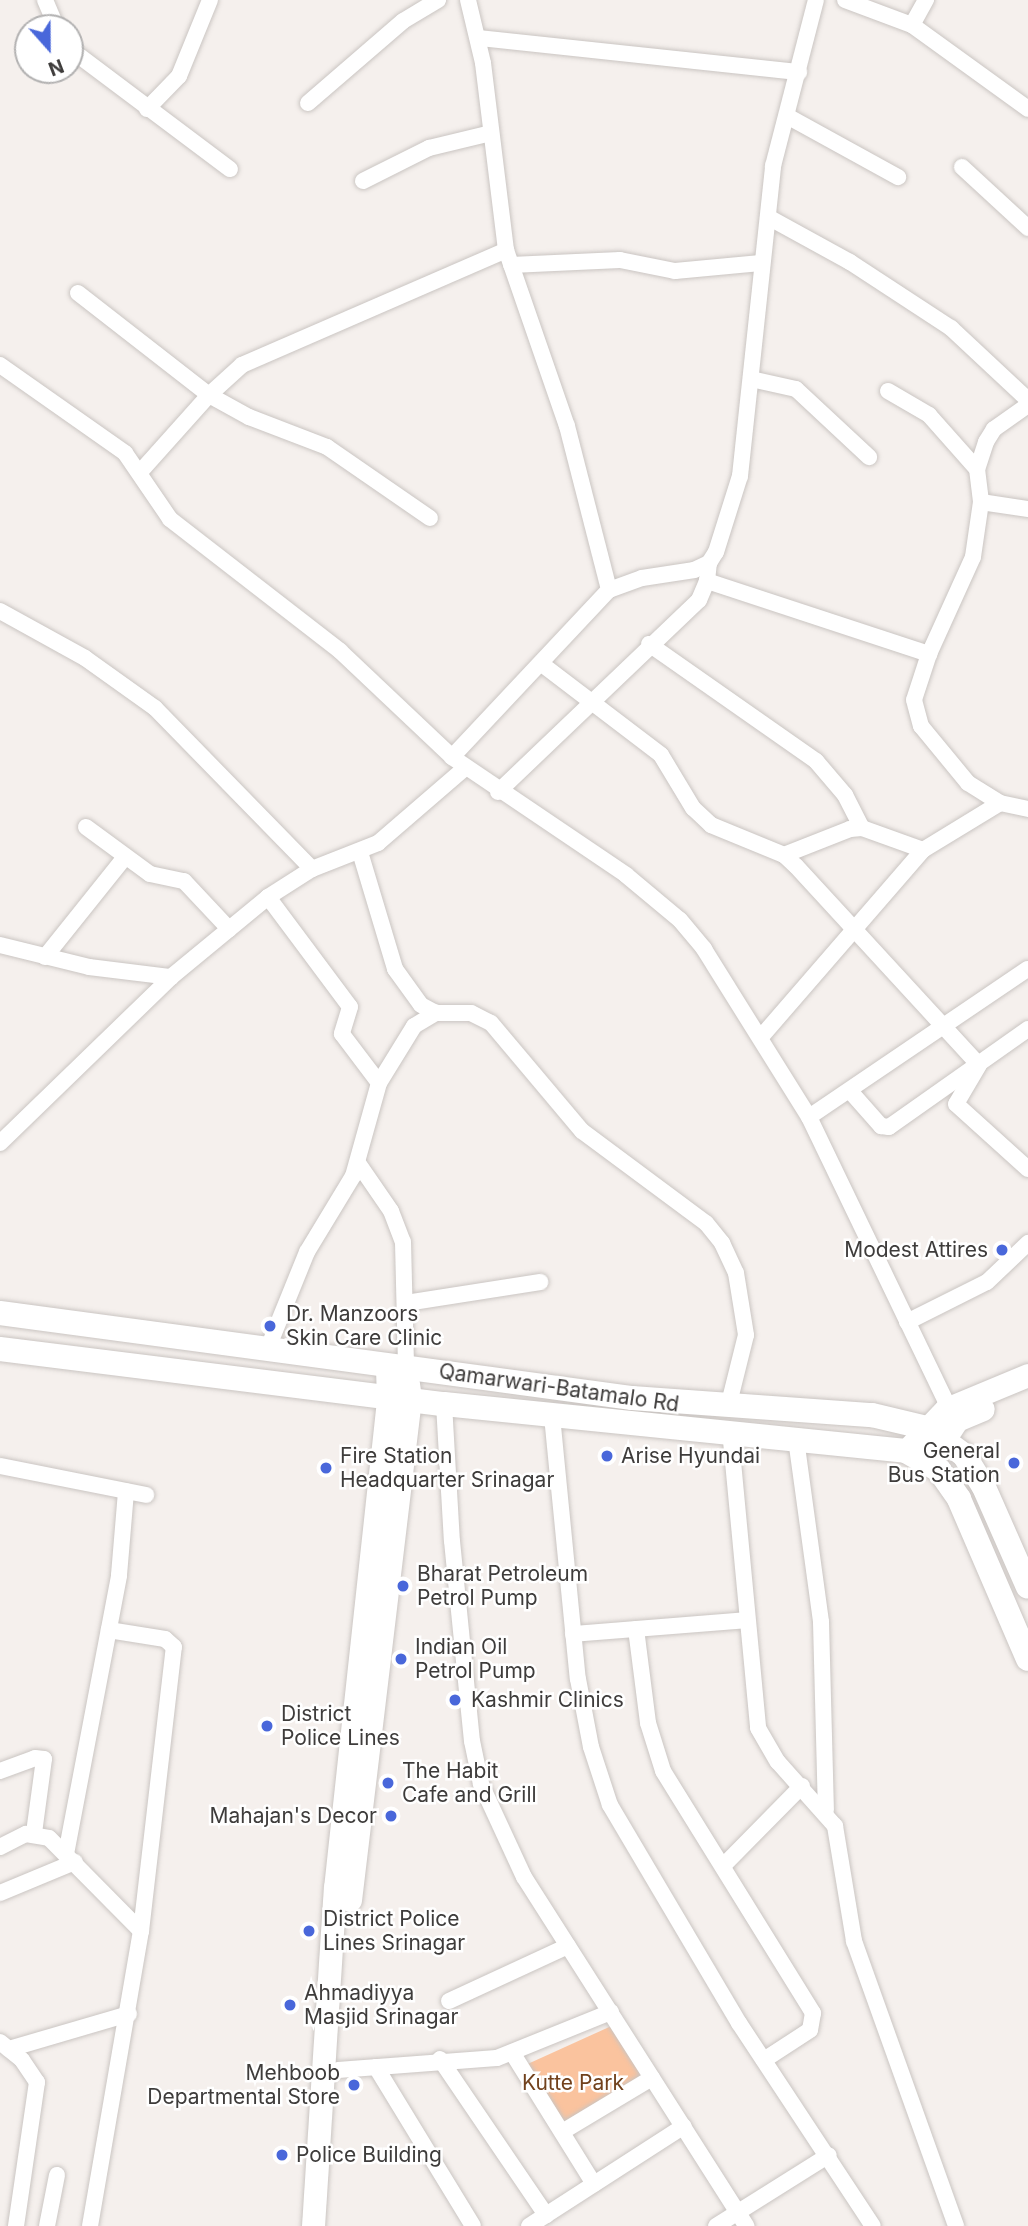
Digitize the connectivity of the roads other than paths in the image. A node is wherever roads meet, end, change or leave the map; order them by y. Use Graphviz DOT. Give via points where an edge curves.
graph roads {
  1 [pos="211,0"];
  2 [pos="438,0"];
  3 [pos="468,0"];
  4 [pos="817,0"];
  5 [pos="845,0"];
  6 [pos="926,0"];
  7 [pos="912,25"];
  8 [pos="479,38"];
  9 [pos="84,60"];
  10 [pos="799,72"];
  11 [pos="308,103"];
  12 [pos="147,109"];
  13 [pos="1028,109"];
  14 [pos="787,116"];
  15 [pos="491,133"];
  16 [pos="962,166"];
  17 [pos="230,169"];
  18 [pos="898,177"];
  19 [pos="363,181"];
  20 [pos="768,216"];
  21 [pos="1028,228"];
  22 [pos="509,258"];
  23 [pos="761,263"];
  24 [pos="78,293"];
  25 [pos="0,365"];
  26 [pos="751,379"];
  27 [pos="888,391"];
  28 [pos="209,395"];
  29 [pos="1028,403"];
  30 [pos="869,457"];
  31 [pos="977,469"];
  32 [pos="141,471"];
  33 [pos="981,502"];
  34 [pos="1028,509"];
  35 [pos="430,518"];
  36 [pos="709,563"];
  37 [pos="708,582"];
  38 [pos="609,590"];
  39 [pos="0,611"];
  40 [pos="649,644"];
  41 [pos="929,654"];
  42 [pos="544,664"];
  43 [pos="588,702"];
  44 [pos="452,757"];
  45 [pos="466,767"];
  46 [pos="498,792"];
  47 [pos="1000,803"];
  48 [pos="1028,809"];
  49 [pos="86,827"];
  50 [pos="862,828"];
  51 [pos="923,850"];
  52 [pos="360,852"];
  53 [pos="784,855"];
  54 [pos="125,857"];
  55 [pos="313,869"];
  56 [pos="268,897"];
  57 [pos="229,929"];
  58 [pos="855,929"];
  59 [pos="0,945"];
  60 [pos="45,957"];
  61 [pos="1028,969"];
  62 [pos="171,977"];
  63 [pos="436,1013"];
  64 [pos="944,1026"];
  65 [pos="1028,1029"];
  66 [pos="761,1037"];
  67 [pos="979,1065"];
  68 [pos="379,1083"];
  69 [pos="850,1091"];
  70 [pos="809,1117"];
  71 [pos="0,1143"];
  72 [pos="358,1163"];
  73 [pos="1028,1169"];
  74 [pos="1028,1243"];
  75 [pos="540,1282"];
  76 [pos="406,1303"];
  77 [pos="0,1313"];
  78 [pos="907,1322"];
  79 [pos="268,1348"];
  80 [pos="0,1349"];
  81 [pos="396,1367"];
  82 [pos="1028,1375"];
  83 [pos="1028,1390"];
  84 [pos="399,1397"];
  85 [pos="444,1404"];
  86 [pos="552,1416"];
  87 [pos="729,1418"];
  88 [pos="944,1424"];
  89 [pos="794,1439"];
  90 [pos="906,1451"];
  91 [pos="928,1464"];
  92 [pos="0,1466"];
  93 [pos="127,1491"];
  94 [pos="146,1495"];
  95 [pos="1028,1587"];
  96 [pos="746,1620"];
  97 [pos="636,1629"];
  98 [pos="109,1630"];
  99 [pos="573,1634"];
  100 [pos="1028,1659"];
  101 [pos="0,1771"];
  102 [pos="802,1786"];
  103 [pos="825,1811"];
  104 [pos="34,1833"];
  105 [pos="0,1847"];
  106 [pos="70,1858"];
  107 [pos="724,1865"];
  108 [pos="0,1893"];
  109 [pos="141,1931"];
  110 [pos="568,1946"];
  111 [pos="449,2001"];
  112 [pos="611,2012"];
  113 [pos="129,2014"];
  114 [pos="4,2045"];
  115 [pos="513,2053"];
  116 [pos="440,2059"];
  117 [pos="764,2060"];
  118 [pos="376,2067"];
  119 [pos="338,2070"];
  120 [pos="652,2078"];
  121 [pos="684,2126"];
  122 [pos="562,2132"];
  123 [pos="829,2155"];
  124 [pos="57,2175"];
  125 [pos="594,2185"];
  126 [pos="546,2216"];
  127 [pos="742,2219"];
  128 [pos="16,2226"];
  129 [pos="47,2226"];
  130 [pos="90,2226"];
  131 [pos="313,2226"];
  132 [pos="327,2226"];
  133 [pos="473,2226"];
  134 [pos="529,2226"];
  135 [pos="716,2226"];
  136 [pos="873,2226"];
  137 [pos="957,2226"];
  1 -- 12 [label="street" via="179,76"];
  2 -- 11 [label="street" via="403,21"];
  3 -- 8 [label="street"];
  4 -- 10 [label="street"];
  5 -- 7 [label="street"];
  6 -- 7 [label="street"];
  7 -- 13 [label="street"];
  8 -- 10 [label="street"];
  8 -- 15 [label="street"];
  9 -- 12 [label="street"];
  10 -- 14 [label="street"];
  12 -- 17 [label="street"];
  14 -- 18 [label="street"];
  14 -- 20 [label="street" via="773,166"];
  15 -- 19 [label="street" via="429,148"];
  15 -- 22 [label="street"];
  16 -- 21 [label="street"];
  20 -- 23 [label="street"];
  20 -- 29 [label="street" via="850,262 951,328"];
  22 -- 23 [label="street" via="620,261 675,271"];
  22 -- 28 [label="street" via="261,354"];
  22 -- 38 [label="street" via="568,426"];
  23 -- 26 [label="street"];
  24 -- 28 [label="street"];
  25 -- 32 [label="street" via="125,453"];
  26 -- 30 [label="street" via="796,389"];
  26 -- 36 [label="street" via="740,476 723,537"];
  27 -- 31 [label="street" via="929,415"];
  28 -- 32 [label="street"];
  28 -- 35 [label="street" via="249,417 327,447"];
  29 -- 31 [label="street" via="994,429"];
  31 -- 33 [label="street"];
  32 -- 44 [label="street" via="170,519 340,651"];
  33 -- 34 [label="street"];
  33 -- 41 [label="street" via="967,575"];
  36 -- 37 [label="street"];
  36 -- 38 [label="street"];
  37 -- 40 [label="street" via="699,600"];
  37 -- 41 [label="street"];
  38 -- 42 [label="street"];
  39 -- 55 [label="street" via="85,658 155,708"];
  40 -- 43 [label="street"];
  40 -- 50 [label="street" via="816,761 845,795"];
  41 -- 47 [label="street" via="914,700 918,719 968,783"];
  42 -- 43 [label="street"];
  42 -- 44 [label="street"];
  43 -- 46 [label="street"];
  43 -- 53 [label="street" via="661,755 693,808 710,825"];
  44 -- 45 [label="street"];
  45 -- 46 [label="street"];
  45 -- 52 [label="street" via="394,831"];
  46 -- 66 [label="street" via="626,875 680,920"];
  47 -- 48 [label="street"];
  47 -- 51 [label="street"];
  49 -- 54 [label="street"];
  50 -- 51 [label="street"];
  50 -- 53 [label="street" via="841,830"];
  51 -- 58 [label="street"];
  52 -- 55 [label="street"];
  52 -- 63 [label="street" via="396,970 421,1005"];
  53 -- 58 [label="street"];
  54 -- 57 [label="street" via="150,874 184,881"];
  54 -- 60 [label="street"];
  55 -- 56 [label="street"];
  56 -- 57 [label="street"];
  56 -- 68 [label="street" via="350,1007 342,1034"];
  57 -- 62 [label="street"];
  58 -- 64 [label="street"];
  58 -- 66 [label="street"];
  59 -- 60 [label="street"];
  60 -- 62 [label="street"];
  61 -- 64 [label="street"];
  62 -- 71 [label="street"];
  63 -- 68 [label="street" via="414,1026"];
  63 -- 87 [label="street" via="471,1013 491,1023 582,1131 706,1223 722,1243 736,1273 746,1335"];
  64 -- 67 [label="street"];
  64 -- 69 [label="street"];
  65 -- 67 [label="street"];
  66 -- 70 [label="street"];
  67 -- 69 [label="street" via="889,1127 881,1126"];
  67 -- 73 [label="street" via="956,1104"];
  68 -- 72 [label="street"];
  69 -- 70 [label="street"];
  70 -- 78 [label="street"];
  72 -- 76 [label="street" via="398,1224"];
  72 -- 79 [label="street" via="300,1266"];
  74 -- 78 [label="street" via="987,1282"];
  75 -- 76 [label="street"];
  76 -- 81 [label="street"];
  77 -- 79 [label="main road, Qamarwari-Batamalo Rd"];
  78 -- 88 [label="street"];
  79 -- 81 [label="main road, Qamarwari-Batamalo Rd"];
  80 -- 84 [label="main road"];
  81 -- 84 [label="main road"];
  81 -- 87 [label="main road, Qamarwari-Batamalo Rd"];
  82 -- 88 [label="main road"];
  83 -- 88 [label="main road"];
  84 -- 85 [label="main road"];
  84 -- 119 [label="main road"];
  84 -- 131 [label="main road" via="335,1888"];
  85 -- 86 [label="main road"];
  85 -- 110 [label="street" via="452,1541 472,1741 481,1784 524,1877"];
  86 -- 87 [label="main road"];
  86 -- 99 [label="street"];
  87 -- 88 [label="main road, Qamarwari-Batamalo Rd" via="872,1415"];
  87 -- 89 [label="main road"];
  87 -- 96 [label="street"];
  88 -- 90 [label="main road"];
  88 -- 91 [label="main road"];
  88 -- 95 [label="main road" via="983,1485"];
  89 -- 90 [label="main road"];
  89 -- 103 [label="street" via="820,1609"];
  90 -- 91 [label="main road"];
  91 -- 100 [label="main road" via="939,1470 959,1499"];
  92 -- 93 [label="street"];
  93 -- 94 [label="street"];
  93 -- 98 [label="street"];
  96 -- 97 [label="street"];
  96 -- 102 [label="street" via="758,1728 771,1753"];
  97 -- 99 [label="street"];
  97 -- 107 [label="street" via="654,1750 676,1795"];
  98 -- 106 [label="street"];
  98 -- 109 [label="street" via="170,1640 174,1647"];
  99 -- 117 [label="street" via="591,1747 610,1805"];
  101 -- 104 [label="street" via="44,1759"];
  102 -- 103 [label="street"];
  102 -- 107 [label="street"];
  103 -- 137 [label="street" via="839,1844 854,1941"];
  104 -- 105 [label="street"];
  104 -- 106 [label="street"];
  106 -- 108 [label="street"];
  106 -- 109 [label="street"];
  107 -- 117 [label="street" via="813,2013 810,2030"];
  109 -- 113 [label="street"];
  110 -- 111 [label="street"];
  110 -- 112 [label="street"];
  112 -- 115 [label="street"];
  112 -- 120 [label="street"];
  113 -- 114 [label="street"];
  113 -- 130 [label="street"];
  114 -- 128 [label="street" via="29,2067 37,2082"];
  115 -- 116 [label="street"];
  115 -- 122 [label="street"];
  116 -- 118 [label="street"];
  116 -- 126 [label="street"];
  117 -- 123 [label="street"];
  118 -- 119 [label="street"];
  118 -- 133 [label="street"];
  119 -- 132 [label="main road"];
  120 -- 121 [label="street"];
  120 -- 122 [label="street"];
  121 -- 125 [label="street"];
  121 -- 127 [label="street"];
  122 -- 125 [label="street"];
  123 -- 127 [label="street"];
  123 -- 136 [label="street"];
  124 -- 129 [label="street"];
  125 -- 126 [label="street"];
  126 -- 134 [label="street"];
  127 -- 135 [label="street"];
}
